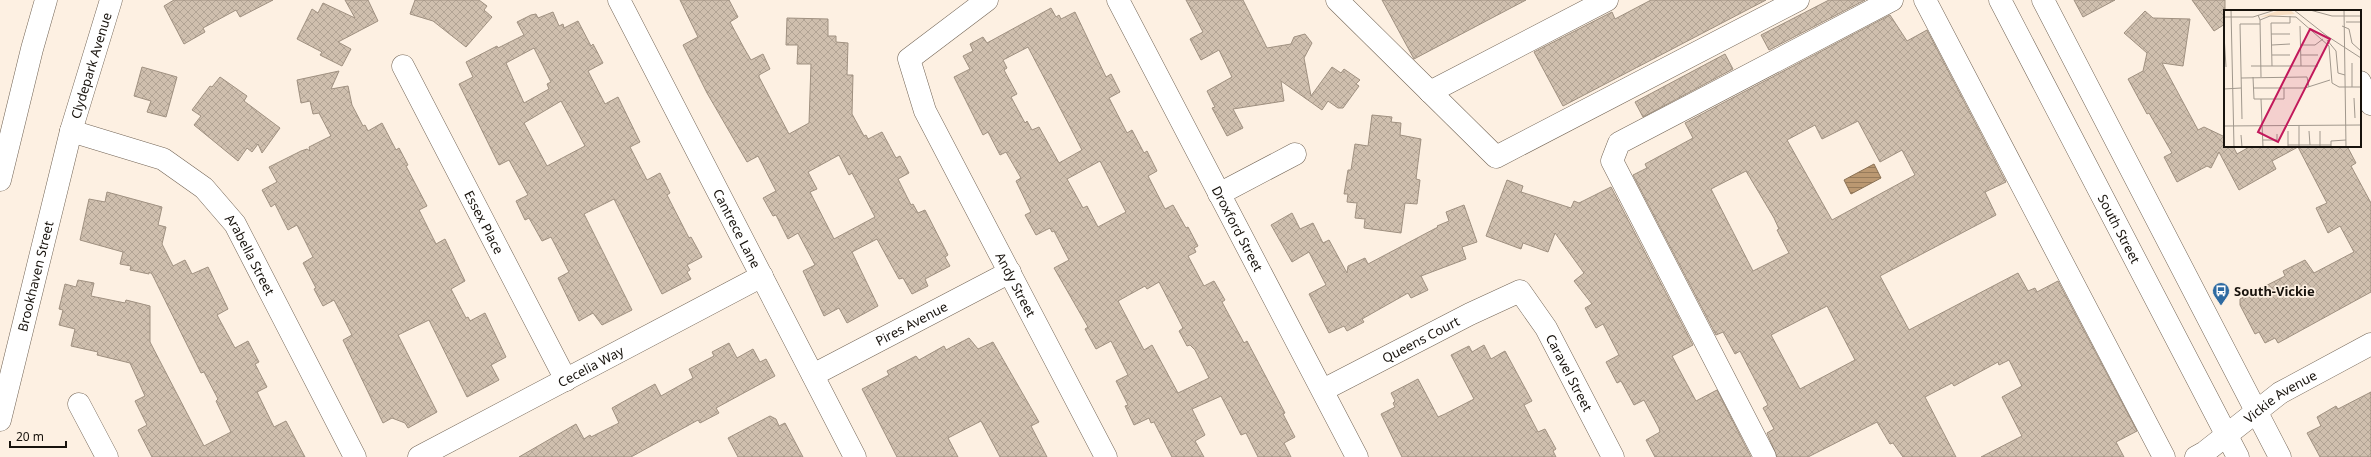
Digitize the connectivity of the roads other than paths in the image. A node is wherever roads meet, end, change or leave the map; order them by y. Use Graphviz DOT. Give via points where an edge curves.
graph roads {
  1 [pos="46,0"];
  2 [pos="111,0"];
  3 [pos="619,0"];
  4 [pos="987,0"];
  5 [pos="1118,0"];
  6 [pos="1337,0"];
  7 [pos="1798,0"];
  8 [pos="1892,0"];
  9 [pos="1925,0"];
  10 [pos="2000,0"];
  11 [pos="2043,0"];
  12 [pos="1603,1"];
  13 [pos="403,66"];
  14 [pos="2361,84"];
  15 [pos="1430,92"];
  16 [pos="2371,104"];
  17 [pos="71,132"];
  18 [pos="1295,154"];
  19 [pos="0,180"];
  20 [pos="1219,194"];
  21 [pos="1010,272"];
  22 [pos="762,276"];
  23 [pos="1520,292"];
  24 [pos="2371,344"];
  25 [pos="813,376"];
  26 [pos="566,380"];
  27 [pos="1322,390"];
  28 [pos="79,404"];
  29 [pos="2256,412"];
  30 [pos="0,420"];
  31 [pos="2227,435"];
  32 [pos="107,457"];
  33 [pos="355,457"];
  34 [pos="419,457"];
  35 [pos="855,457"];
  36 [pos="1106,457"];
  37 [pos="1357,457"];
  38 [pos="1613,457"];
  39 [pos="1765,457"];
  40 [pos="2164,457"];
  41 [pos="2196,457"];
  42 [pos="2238,457"];
  43 [pos="2280,457"];
  1 -- 19 [label="main road"];
  2 -- 17 [label="main road, Clydepark Avenue"];
  3 -- 22 [label="main road, Cantrece Lane"];
  4 -- 21 [label="main road, Andy Street" via="909,59 925,111"];
  5 -- 20 [label="main road, Droxford Street"];
  6 -- 15 [label="main road"];
  7 -- 15 [label="main road" via="1496,156"];
  8 -- 39 [label="main road" via="1619,143 1612,161"];
  9 -- 40 [label="main road"];
  10 -- 31 [label="main road, South Street"];
  11 -- 29 [label="main road"];
  12 -- 15 [label="main road"];
  13 -- 26 [label="main road, Essex Place"];
  14 -- 16 [label="main road"];
  17 -- 30 [label="main road, Brookhaven Street"];
  17 -- 33 [label="main road, Arabella Street" via="163,158 204,188 235,224"];
  18 -- 20 [label="main road"];
  20 -- 27 [label="main road, Droxford Street"];
  21 -- 25 [label="main road, Pires Avenue"];
  21 -- 36 [label="main road, Andy Street"];
  22 -- 25 [label="main road, Cantrece Lane"];
  22 -- 26 [label="main road, Cecelia Way"];
  23 -- 27 [label="main road, Queens Court" via="1470,314"];
  23 -- 38 [label="main road, Caravel Street" via="1546,328"];
  24 -- 29 [label="main road, Vickie Avenue" via="2280,393"];
  25 -- 35 [label="main road, Cantrece Lane"];
  26 -- 34 [label="main road, Cecelia Way"];
  27 -- 37 [label="main road, Droxford Street"];
  28 -- 32 [label="main road"];
  29 -- 31 [label="main road, Vickie Avenue"];
  29 -- 43 [label="main road"];
  31 -- 41 [label="main road, Vickie Avenue"];
  31 -- 42 [label="main road, South Street"];
}
